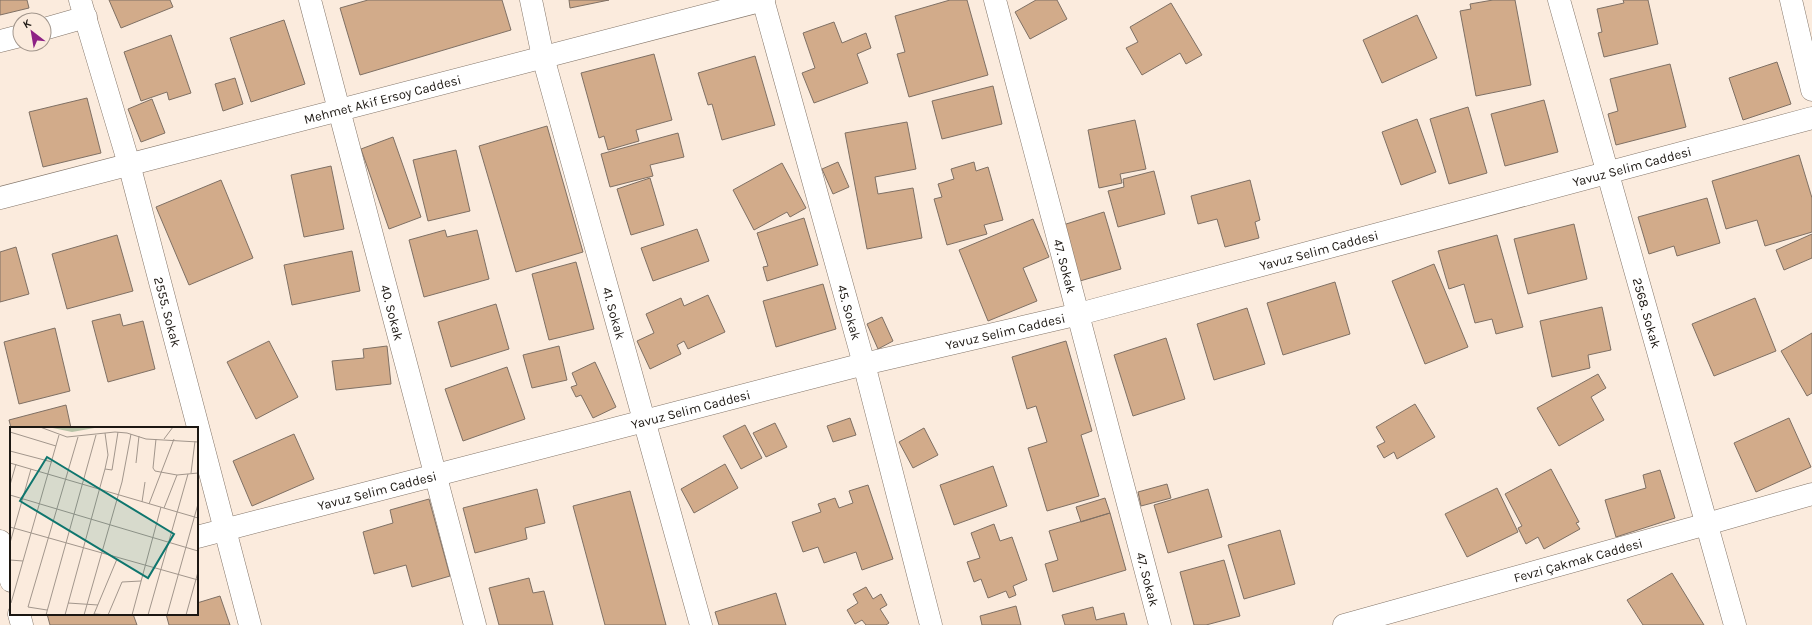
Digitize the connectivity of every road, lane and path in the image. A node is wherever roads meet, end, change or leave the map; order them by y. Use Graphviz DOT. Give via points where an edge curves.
graph roads {
  1 [pos="310,0"];
  2 [pos="531,0"];
  3 [pos="763,0"];
  4 [pos="995,0"];
  5 [pos="1559,0"];
  6 [pos="1791,0"];
  7 [pos="83,9"];
  8 [pos="52,25"];
  9 [pos="12,38"];
  10 [pos="0,41"];
  11 [pos="543,57"];
  12 [pos="1812,90"];
  13 [pos="338,110"];
  14 [pos="1812,118"];
  15 [pos="129,164"];
  16 [pos="1608,171"];
  17 [pos="0,198"];
  18 [pos="1079,314"];
  19 [pos="864,364"];
  20 [pos="646,421"];
  21 [pos="197,427"];
  22 [pos="198,430"];
  23 [pos="436,475"];
  24 [pos="1812,494"];
  25 [pos="1707,524"];
  26 [pos="224,530"];
  27 [pos="198,537"];
  28 [pos="0,541"];
  29 [pos="10,578"];
  30 [pos="10,582"];
  31 [pos="0,586"];
  32 [pos="19,615"];
  33 [pos="1373,621"];
  34 [pos="22,625"];
  35 [pos="250,625"];
  36 [pos="475,625"];
  37 [pos="701,625"];
  38 [pos="931,625"];
  39 [pos="1160,625"];
  40 [pos="1344,625"];
  41 [pos="1735,625"];
  1 -- 13 [label="street, 40. Sokak"];
  2 -- 11 [label="street, 41. Sokak"];
  3 -- 11 [label="street, Mehmet Akif Ersoy Caddesi"];
  3 -- 19 [label="street, 45. Sokak"];
  4 -- 18 [label="street, 47. Sokak"];
  5 -- 16 [label="street, 2568. Sokak"];
  6 -- 12 [label="street"];
  7 -- 8 [label="street"];
  7 -- 15 [label="street, 2555. Sokak"];
  9 -- 10 [label="street"];
  11 -- 13 [label="street, Mehmet Akif Ersoy Caddesi"];
  11 -- 20 [label="street, 41. Sokak"];
  13 -- 15 [label="street, Mehmet Akif Ersoy Caddesi"];
  13 -- 23 [label="street, 40. Sokak"];
  14 -- 16 [label="street, Yavuz Selim Caddesi"];
  15 -- 17 [label="street, Mehmet Akif Ersoy Caddesi"];
  15 -- 21 [label="street, 2555. Sokak"];
  16 -- 18 [label="street, Yavuz Selim Caddesi"];
  16 -- 25 [label="street, 2568. Sokak"];
  18 -- 19 [label="street, Yavuz Selim Caddesi"];
  18 -- 39 [label="street, 47. Sokak"];
  19 -- 20 [label="street, Yavuz Selim Caddesi"];
  19 -- 38 [label="street, 45. Sokak"];
  20 -- 23 [label="street, Yavuz Selim Caddesi"];
  20 -- 37 [label="street, 41. Sokak"];
  22 -- 26 [label="street, 2555. Sokak"];
  23 -- 26 [label="street, Yavuz Selim Caddesi"];
  23 -- 36 [label="street, 40. Sokak"];
  24 -- 25 [label="street, Fevzi Çakmak Caddesi"];
  25 -- 33 [label="street, Fevzi Çakmak Caddesi"];
  25 -- 41 [label="street, 2568. Sokak"];
  26 -- 27 [label="street, Yavuz Selim Caddesi"];
  26 -- 35 [label="street, 2555. Sokak"];
  28 -- 29 [label="street"];
  30 -- 31 [label="street"];
  32 -- 34 [label="street"];
  33 -- 40 [label="street, Fevzi Çakmak Caddesi"];
}
